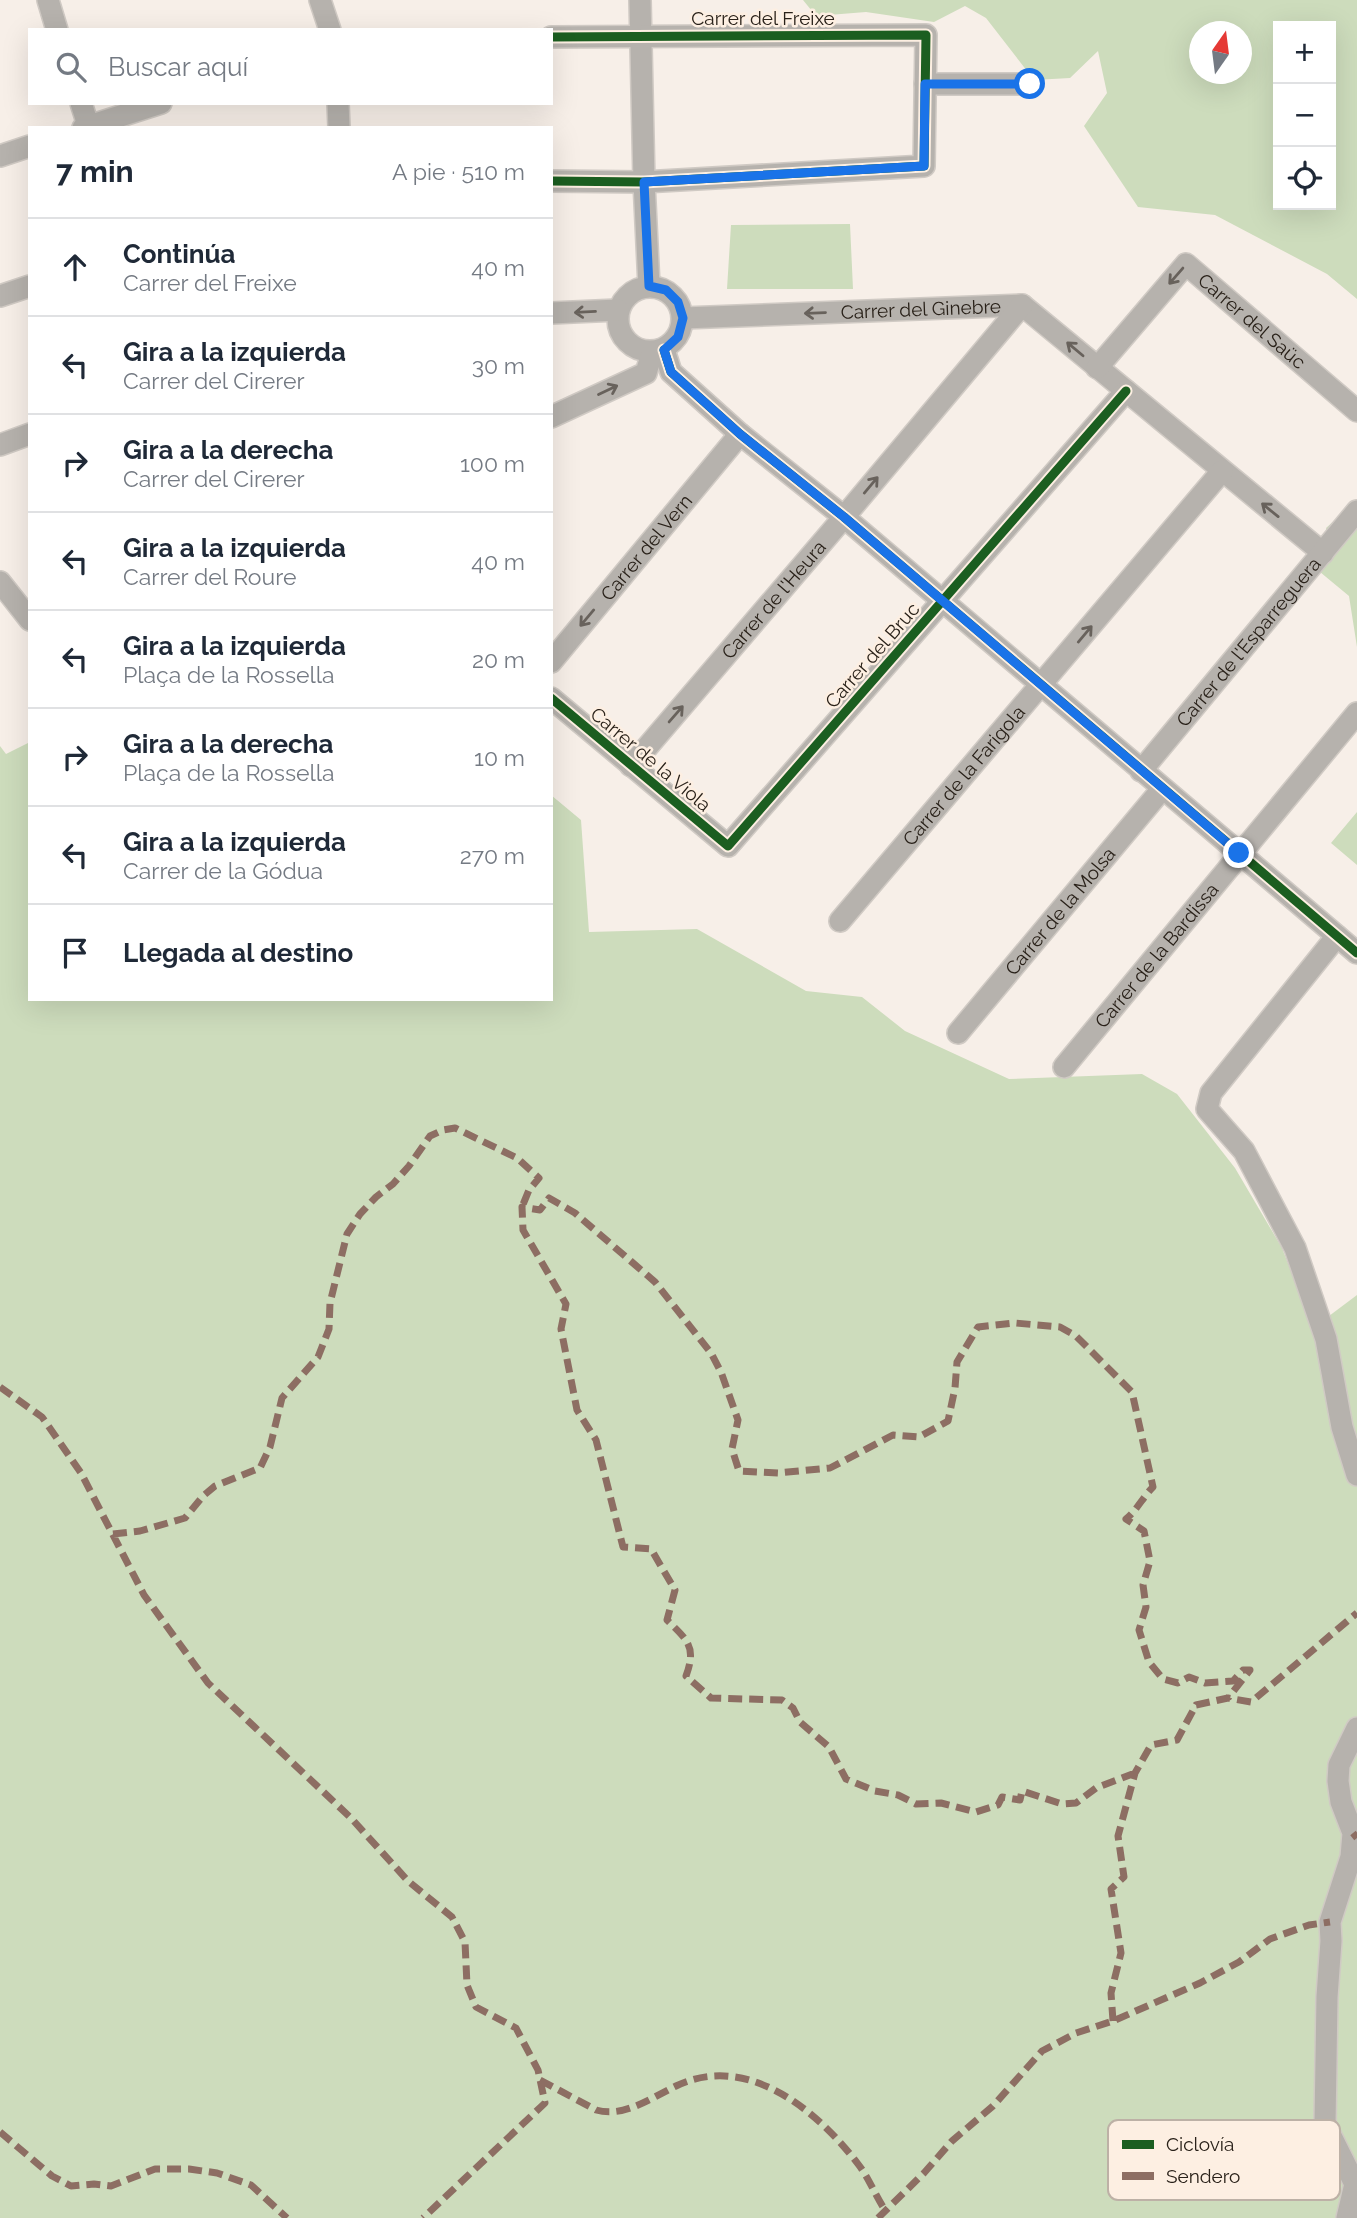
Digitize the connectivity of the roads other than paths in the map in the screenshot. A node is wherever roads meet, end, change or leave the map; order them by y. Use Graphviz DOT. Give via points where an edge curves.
graph roads {
  1 [pos="48,0"];
  2 [pos="320,0"];
  3 [pos="640,0"];
  4 [pos="56,28"];
  5 [pos="329,28"];
  6 [pos="641,36"];
  7 [pos="553,37"];
  8 [pos="925,84"];
  9 [pos="1030,84"];
  10 [pos="82,105"];
  11 [pos="155,105"];
  12 [pos="338,105"];
  13 [pos="87,126"];
  14 [pos="90,126"];
  15 [pos="339,126"];
  16 [pos="28,147"];
  17 [pos="0,156"];
  18 [pos="553,181"];
  19 [pos="644,182"];
  20 [pos="649,286"];
  21 [pos="28,287"];
  22 [pos="0,296"];
  23 [pos="1022,305"];
  24 [pos="618,310"];
  25 [pos="553,313"];
  26 [pos="683,318"];
  27 [pos="658,351"];
  28 [pos="1097,368"];
  29 [pos="1126,391"];
  30 [pos="1357,411"];
  31 [pos="553,416"];
  32 [pos="740,434"];
  33 [pos="28,435"];
  34 [pos="0,444"];
  35 [pos="1222,471"];
  36 [pos="1357,511"];
  37 [pos="844,517"];
  38 [pos="1322,553"];
  39 [pos="0,582"];
  40 [pos="942,602"];
  41 [pos="28,617"];
  42 [pos="553,660"];
  43 [pos="1042,686"];
  44 [pos="553,700"];
  45 [pos="1357,713"];
  46 [pos="631,766"];
  47 [pos="1141,771"];
  48 [pos="1162,789"];
  49 [pos="728,846"];
  50 [pos="1239,853"];
  51 [pos="840,921"];
  52 [pos="1337,936"];
  53 [pos="1357,953"];
  54 [pos="958,1033"];
  55 [pos="1064,1067"];
  56 [pos="1357,1475"];
  57 [pos="1357,1728"];
  58 [pos="1325,2120"];
  59 [pos="1340,2155"];
  60 [pos="1347,2218"];
  1 -- 4 [label="street"];
  2 -- 5 [label="street"];
  3 -- 6 [label="street"];
  6 -- 7 [label="street, Carrer del Freixe"];
  6 -- 8 [label="street, Carrer del Freixe" via="926,35"];
  6 -- 19 [label="street"];
  8 -- 9 [label="street"];
  8 -- 19 [label="street" via="924,166"];
  10 -- 13 [label="street"];
  11 -- 14 [label="street"];
  12 -- 15 [label="street"];
  16 -- 17 [label="street"];
  18 -- 19 [label="street"];
  19 -- 20 [label="street"];
  20 -- 24 [label="street" via="635,290"];
  20 -- 26 [label="street" via="666,290 678,302"];
  21 -- 22 [label="street"];
  23 -- 26 [label="street, Carrer del Ginebre, one-way"];
  28 -- 23 [label="street, Carrer del Ginebre, one-way"];
  37 -- 23 [label="street, Carrer de l'Heura, one-way"];
  24 -- 25 [label="street, one-way"];
  24 -- 27 [label="street" via="624,340 636,350"];
  26 -- 27 [label="street" via="678,337"];
  31 -- 27 [label="street, one-way" via="646,373"];
  27 -- 32 [label="street" via="671,372"];
  28 -- 29 [label="street, Carrer del Ginebre"];
  30 -- 28 [label="street, Carrer del Saüc, one-way" via="1186,264"];
  29 -- 35 [label="street, Carrer del Ginebre"];
  29 -- 40 [label="street, Carrer del Bruc"];
  32 -- 37 [label="street"];
  32 -- 42 [label="street, Carrer del Vern, one-way"];
  33 -- 34 [label="street"];
  38 -- 35 [label="street, Carrer del Ginebre, one-way"];
  43 -- 35 [label="street, Carrer de la Farigola, one-way"];
  36 -- 38 [label="street, Carrer de l'Esparreguera"];
  37 -- 40 [label="street"];
  46 -- 37 [label="street, Carrer de l'Heura, one-way"];
  38 -- 47 [label="street, Carrer de l'Esparreguera"];
  39 -- 41 [label="street"];
  40 -- 43 [label="street"];
  40 -- 49 [label="street, Carrer del Bruc"];
  43 -- 47 [label="street"];
  43 -- 51 [label="street, Carrer de la Farigola"];
  44 -- 46 [label="street, Carrer de la Viola"];
  45 -- 50 [label="street, Carrer de la Bardissa"];
  46 -- 49 [label="street, Carrer de la Viola"];
  47 -- 48 [label="street"];
  48 -- 50 [label="street"];
  48 -- 54 [label="street, Carrer de la Molsa"];
  50 -- 52 [label="street"];
  50 -- 55 [label="street, Carrer de la Bardissa"];
  52 -- 53 [label="street"];
  52 -- 56 [label="street" via="1211,1093 1207,1109 1244,1151 1294,1248 1326,1339 1342,1427"];
  57 -- 58 [label="street" via="1339,1765 1341,1802 1353,1833 1351,1857 1330,1922"];
  59 -- 60 [label="street" via="1354,2184"];
}
